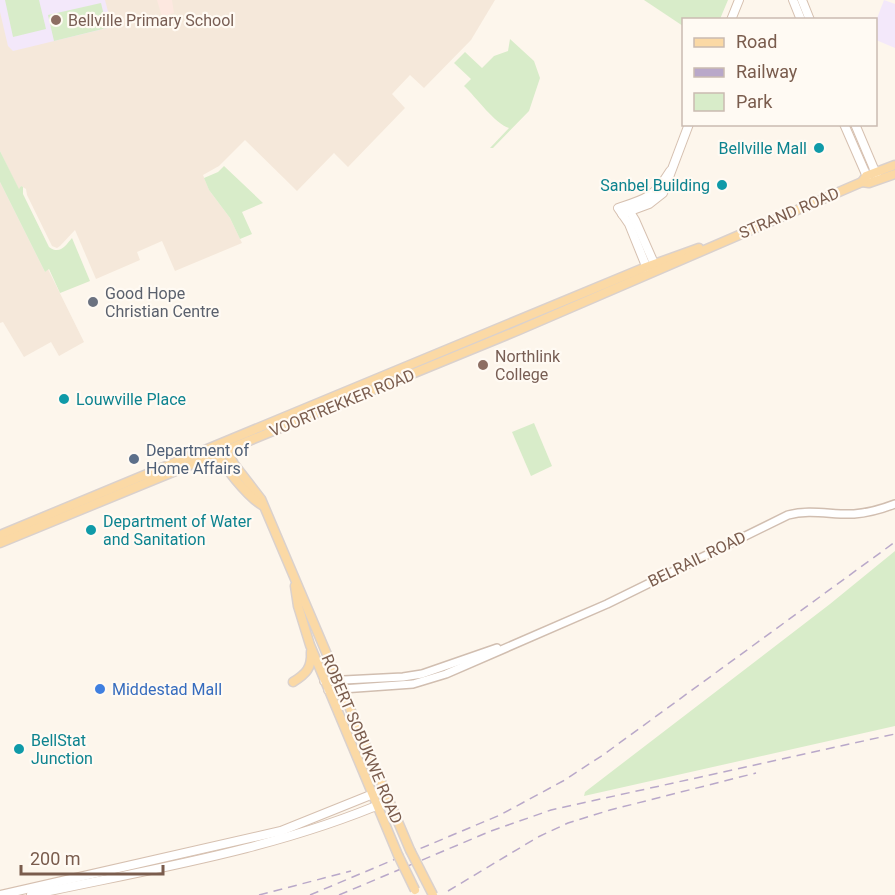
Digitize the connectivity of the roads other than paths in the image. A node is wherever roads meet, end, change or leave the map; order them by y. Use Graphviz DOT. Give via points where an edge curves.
graph roads {
  1 [pos="739,0"];
  2 [pos="793,0"];
  3 [pos="802,0"];
  4 [pos="732,18"];
  5 [pos="800,18"];
  6 [pos="809,18"];
  7 [pos="688,126"];
  8 [pos="845,126"];
  9 [pos="856,126"];
  10 [pos="895,165"];
  11 [pos="670,171"];
  12 [pos="895,174"];
  13 [pos="870,179"];
  14 [pos="662,194"];
  15 [pos="640,201"];
  16 [pos="624,210"];
  17 [pos="652,269"];
  18 [pos="533,324"];
  19 [pos="507,325"];
  20 [pos="220,448"];
  21 [pos="895,504"];
  22 [pos="0,535"];
  23 [pos="0,543"];
  24 [pos="295,583"];
  25 [pos="310,645"];
  26 [pos="506,646"];
  27 [pos="336,680"];
  28 [pos="293,682"];
  29 [pos="326,685"];
  30 [pos="340,689"];
  31 [pos="383,790"];
  32 [pos="372,796"];
  33 [pos="388,801"];
  34 [pos="376,806"];
  35 [pos="0,895"];
  36 [pos="31,895"];
  37 [pos="418,895"];
  38 [pos="433,895"];
  1 -- 4 [label="main road"];
  2 -- 5 [label="main road"];
  3 -- 6 [label="main road"];
  7 -- 11 [label="main road"];
  8 -- 13 [label="main road"];
  9 -- 13 [label="main road"];
  10 -- 13 [label="main road, STRAND ROAD"];
  11 -- 14 [label="main road"];
  11 -- 15 [label="main road" via="656,192"];
  12 -- 13 [label="main road, STRAND ROAD"];
  13 -- 17 [label="main road, STRAND ROAD"];
  14 -- 15 [label="main road"];
  14 -- 16 [label="main road" via="654,201"];
  15 -- 16 [label="main road"];
  16 -- 17 [label="main road"];
  17 -- 18 [label="main road, VOORTREKKER ROAD"];
  17 -- 19 [label="main road, VOORTREKKER ROAD"];
  18 -- 19 [label="main road" via="513,328"];
  18 -- 20 [label="main road, VOORTREKKER ROAD"];
  19 -- 20 [label="main road, VOORTREKKER ROAD"];
  20 -- 22 [label="main road, VOORTREKKER ROAD"];
  20 -- 23 [label="main road, VOORTREKKER ROAD"];
  20 -- 24 [label="main road, ROBERT SOBUKWE ROAD" via="261,499"];
  21 -- 26 [label="street, BELRAIL ROAD" via="854,514 788,515 607,604"];
  24 -- 25 [label="main road, ROBERT SOBUKWE ROAD"];
  24 -- 27 [label="main road, ROBERT SOBUKWE ROAD"];
  25 -- 28 [label="main road" via="310,666"];
  25 -- 29 [label="main road, ROBERT SOBUKWE ROAD"];
  26 -- 27 [label="street, BELRAIL ROAD" via="422,674"];
  26 -- 30 [label="street, BELRAIL ROAD" via="446,674 413,684"];
  27 -- 29 [label="street, BELRAIL ROAD"];
  27 -- 30 [label="main road, ROBERT SOBUKWE ROAD"];
  29 -- 30 [label="street, BELRAIL ROAD"];
  29 -- 32 [label="main road, ROBERT SOBUKWE ROAD"];
  30 -- 31 [label="main road, ROBERT SOBUKWE ROAD"];
  31 -- 32 [label="main road"];
  31 -- 33 [label="main road, ROBERT SOBUKWE ROAD"];
  32 -- 34 [label="main road, ROBERT SOBUKWE ROAD"];
  32 -- 35 [label="main road" via="281,831"];
  33 -- 34 [label="main road"];
  33 -- 38 [label="main road, ROBERT SOBUKWE ROAD, bridge"];
  34 -- 36 [label="main road" via="259,846"];
  34 -- 37 [label="main road, ROBERT SOBUKWE ROAD, bridge"];
}
